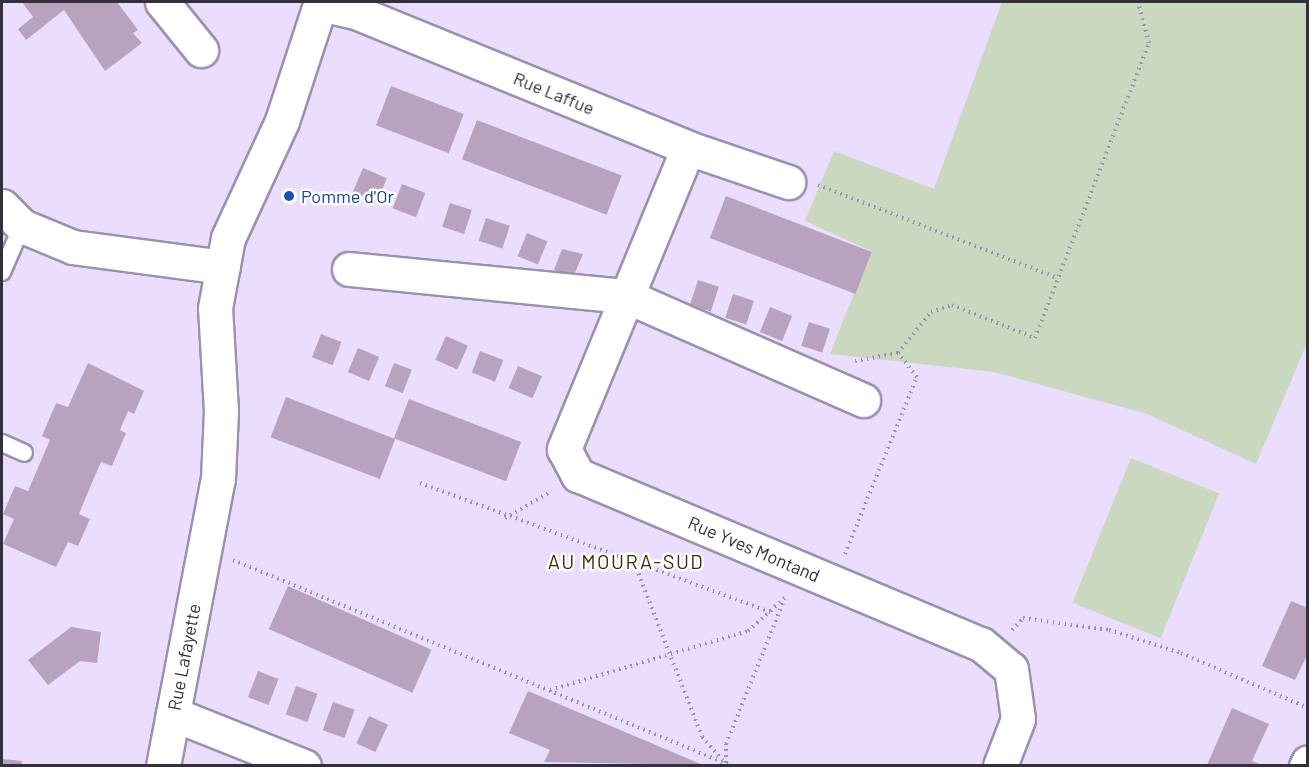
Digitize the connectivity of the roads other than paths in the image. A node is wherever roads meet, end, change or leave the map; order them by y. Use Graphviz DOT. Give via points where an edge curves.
graph roads {
  1 [pos="162,2"];
  2 [pos="320,3"];
  3 [pos="201,50"];
  4 [pos="688,148"];
  5 [pos="788,182"];
  6 [pos="12,216"];
  7 [pos="225,253"];
  8 [pos="349,269"];
  9 [pos="2,272"];
  10 [pos="626,296"];
  11 [pos="863,400"];
  12 [pos="2,443"];
  13 [pos="24,453"];
  14 [pos="173,714"];
  15 [pos="163,765"];
  16 [pos="304,765"];
  17 [pos="999,765"];
  1 -- 3 [label="street"];
  2 -- 4 [label="street, Rue Laffue" via="358,13"];
  2 -- 7 [label="street, Rue Lafayette" via="282,121"];
  4 -- 5 [label="street, Rue Laffue"];
  4 -- 10 [label="street"];
  6 -- 7 [label="street" via="74,247"];
  6 -- 9 [label="lane"];
  7 -- 14 [label="street, Rue Lafayette" via="215,308 221,411 218,479"];
  8 -- 10 [label="street"];
  10 -- 11 [label="street"];
  10 -- 17 [label="street, Rue Yves Montand" via="564,449 578,475 991,653 1011,669 1018,718"];
  12 -- 13 [label="lane"];
  14 -- 15 [label="street, Rue Lafayette"];
  14 -- 16 [label="street"];
}
